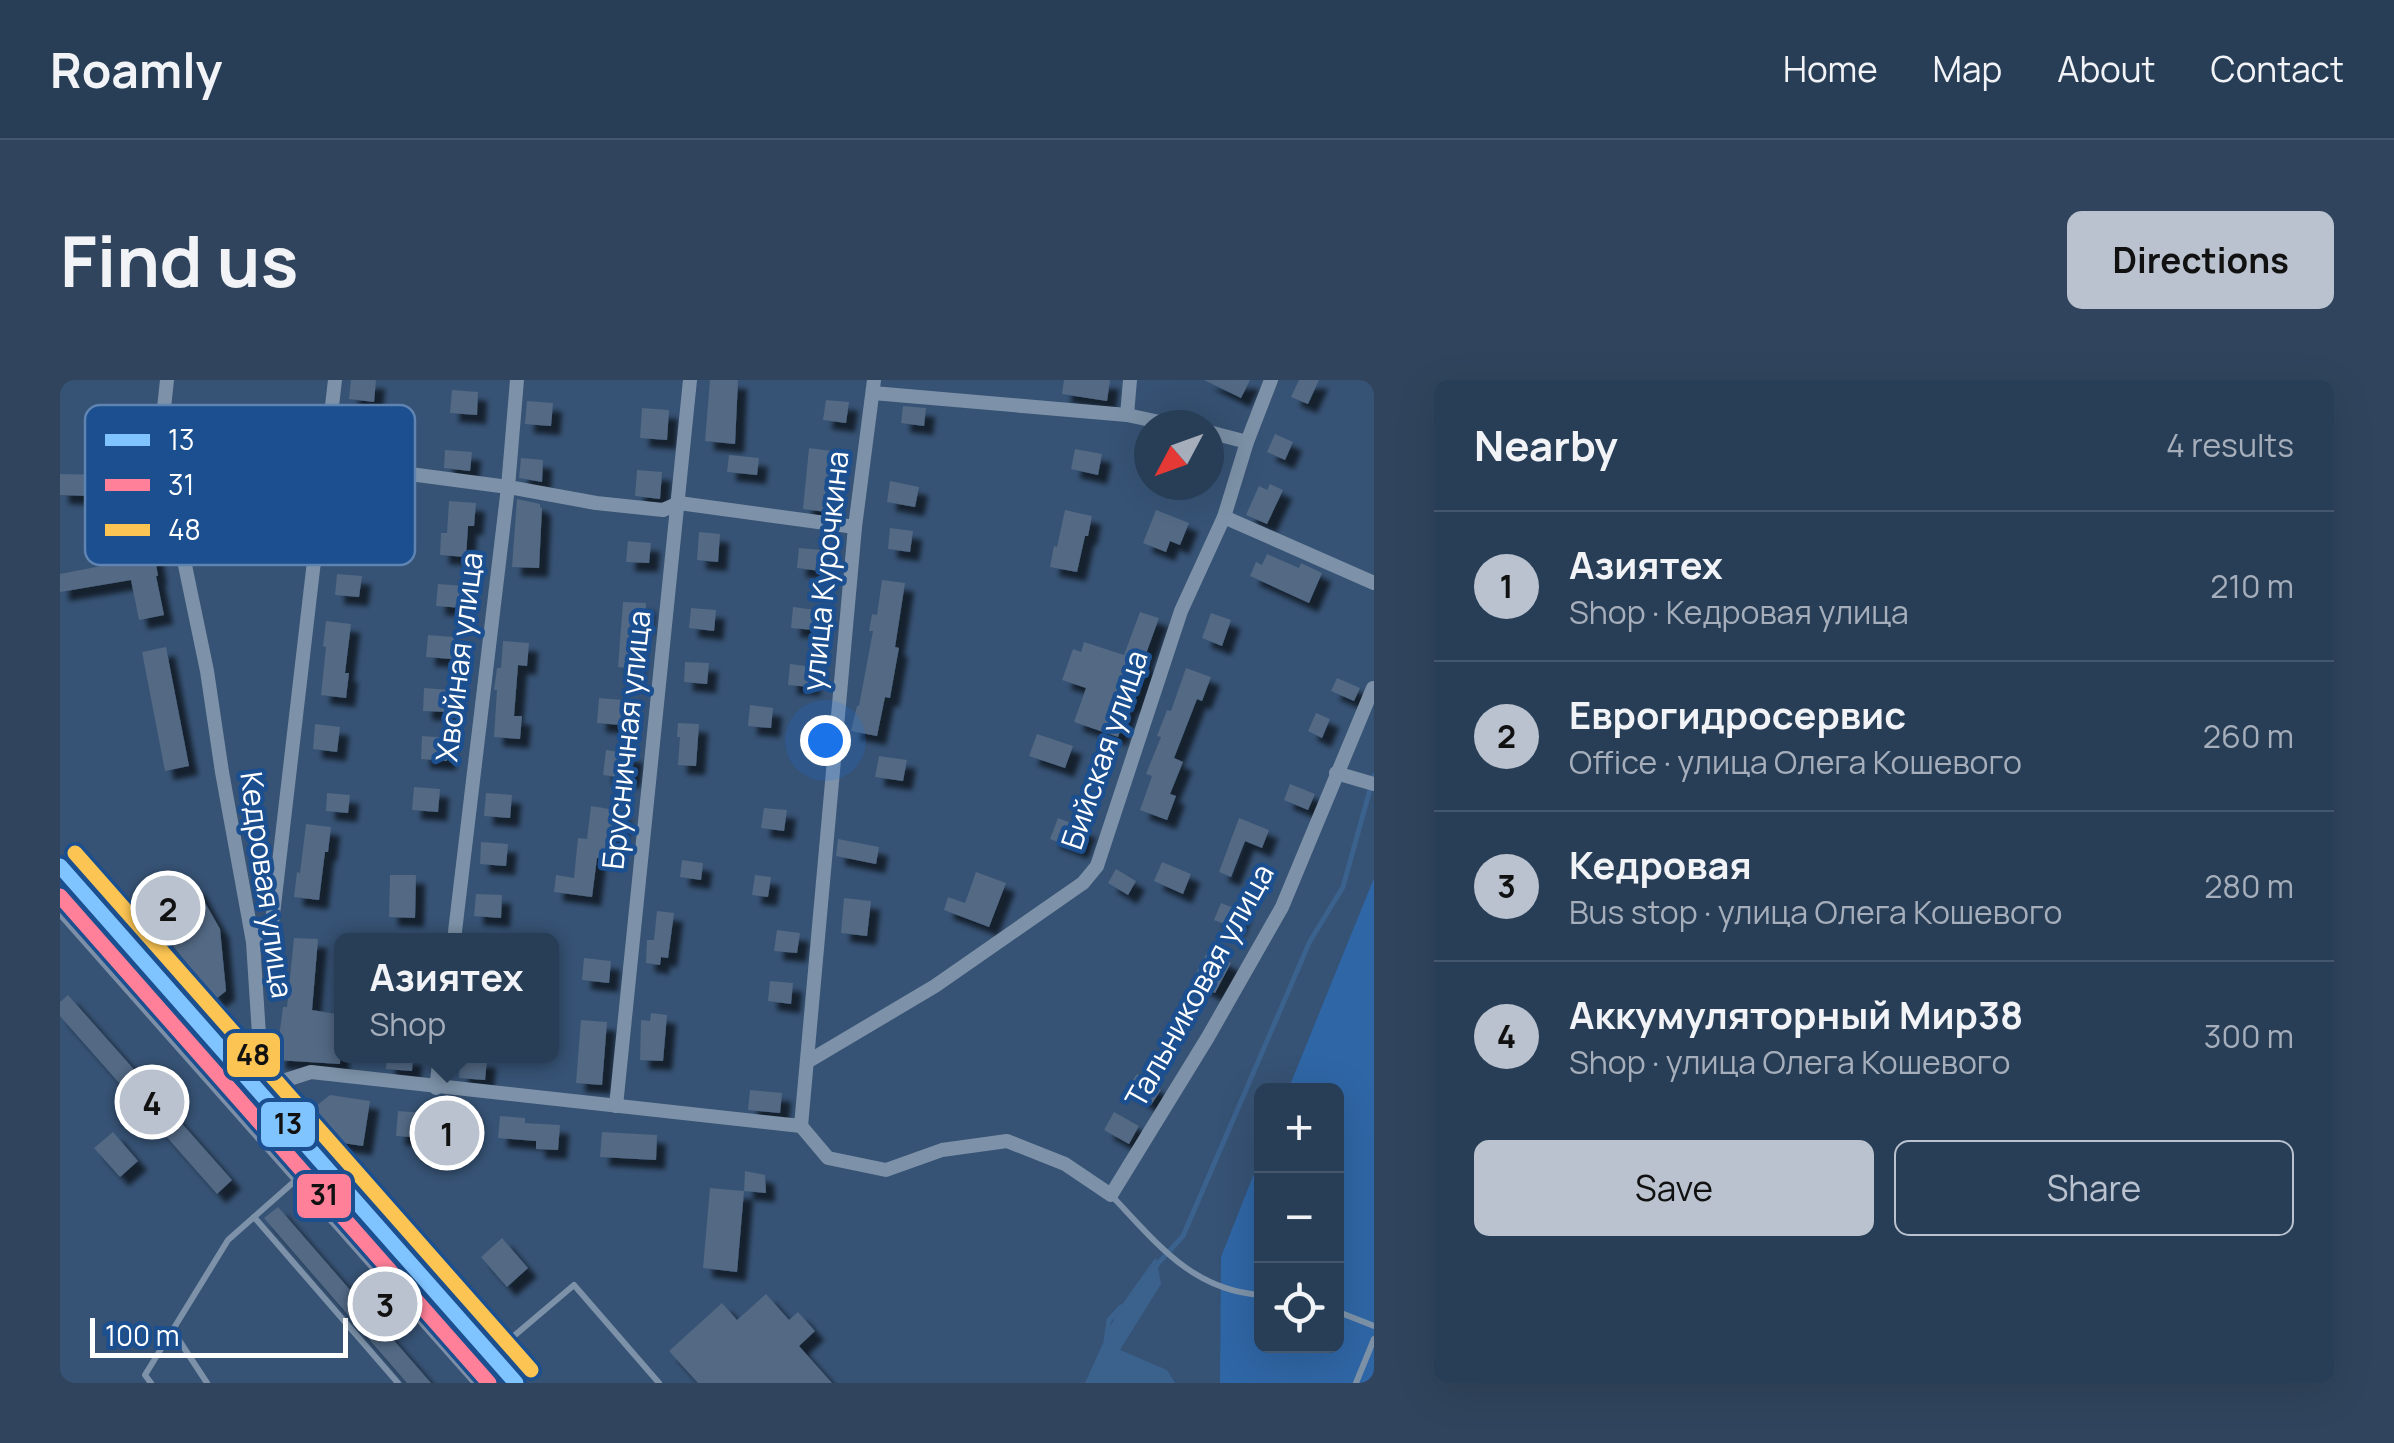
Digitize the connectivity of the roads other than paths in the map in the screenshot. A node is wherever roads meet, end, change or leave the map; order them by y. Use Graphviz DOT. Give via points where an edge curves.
graph roads {
  1 [pos="167,380"];
  2 [pos="336,380"];
  3 [pos="517,380"];
  4 [pos="690,380"];
  5 [pos="1130,380"];
  6 [pos="1271,380"];
  7 [pos="873,386"];
  8 [pos="164,405"];
  9 [pos="334,405"];
  10 [pos="1127,415"];
  11 [pos="1134,416"];
  12 [pos="1224,436"];
  13 [pos="1247,442"];
  14 [pos="415,475"];
  15 [pos="508,487"];
  16 [pos="679,503"];
  17 [pos="1224,517"];
  18 [pos="856,527"];
  19 [pos="185,565"];
  20 [pos="316,565"];
  21 [pos="1374,582"];
  22 [pos="1373,688"];
  23 [pos="1336,773"];
  24 [pos="1374,784"];
  25 [pos="60,866"];
  26 [pos="60,904"];
  27 [pos="455,933"];
  28 [pos="253,942"];
  29 [pos="807,1062"];
  30 [pos="439,1063"];
  31 [pos="436,1088"];
  32 [pos="264,1097"];
  33 [pos="616,1106"];
  34 [pos="801,1126"];
  35 [pos="301,1176"];
  36 [pos="1111,1195"];
  37 [pos="254,1217"];
  38 [pos="1254,1295"];
  39 [pos="1344,1314"];
  40 [pos="1374,1326"];
  41 [pos="173,1331"];
  42 [pos="1374,1339"];
  43 [pos="492,1355"];
  44 [pos="151,1383"];
  45 [pos="206,1383"];
  46 [pos="398,1383"];
  47 [pos="484,1383"];
  48 [pos="516,1383"];
  49 [pos="659,1383"];
  50 [pos="1356,1383"];
  1 -- 8 [label="street, Кедровая улица"];
  2 -- 9 [label="street"];
  3 -- 15 [label="street, Хвойная улица"];
  4 -- 16 [label="street, Брусничная улица"];
  5 -- 10 [label="street"];
  6 -- 13 [label="street, Бийская улица"];
  7 -- 10 [label="street"];
  7 -- 18 [label="street, улица Курочкина"];
  10 -- 11 [label="street"];
  12 -- 13 [label="street"];
  13 -- 17 [label="street, Бийская улица"];
  14 -- 15 [label="street"];
  15 -- 16 [label="street" via="663,510"];
  15 -- 27 [label="street, Хвойная улица"];
  16 -- 18 [label="street"];
  16 -- 33 [label="street, Брусничная улица"];
  17 -- 21 [label="street"];
  17 -- 29 [label="street, Бийская улица" via="1181,610 1097,866 1083,883 936,986"];
  18 -- 29 [label="street, улица Курочкина"];
  19 -- 28 [label="street, Кедровая улица"];
  20 -- 28 [label="street" via="272,923"];
  22 -- 23 [label="street, Тальниковая улица"];
  23 -- 24 [label="street"];
  23 -- 36 [label="street, Тальниковая улица" via="1282,907"];
  25 -- 32 [label="main road"];
  26 -- 35 [label="main road"];
  28 -- 32 [label="street, Кедровая улица"];
  29 -- 34 [label="street, улица Курочкина"];
  30 -- 31 [label="street"];
  31 -- 32 [label="street" via="311,1072"];
  31 -- 33 [label="street"];
  32 -- 43 [label="main road"];
  33 -- 34 [label="street"];
  34 -- 36 [label="street" via="828,1158 886,1170 942,1150 1007,1141 1066,1164"];
  35 -- 37 [label="lane"];
  35 -- 47 [label="main road"];
  36 -- 38 [label="lane" via="1191,1274"];
  37 -- 41 [label="lane" via="228,1240"];
  37 -- 46 [label="lane"];
  39 -- 40 [label="lane"];
  41 -- 44 [label="lane" via="146,1375"];
  41 -- 45 [label="lane"];
  42 -- 50 [label="lane"];
  43 -- 48 [label="main road"];
  43 -- 49 [label="lane" via="574,1284"];
}
